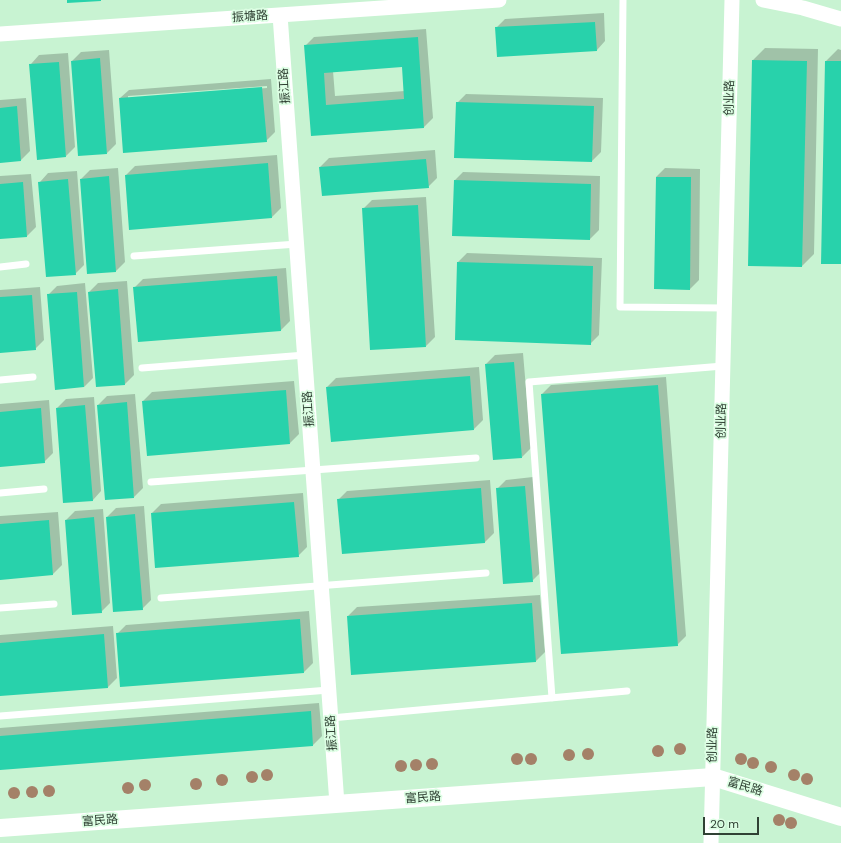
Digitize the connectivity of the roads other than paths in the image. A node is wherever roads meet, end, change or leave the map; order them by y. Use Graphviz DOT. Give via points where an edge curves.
graph roads {
  1 [pos="499,0"];
  2 [pos="624,0"];
  3 [pos="732,0"];
  4 [pos="763,0"];
  5 [pos="280,15"];
  6 [pos="841,19"];
  7 [pos="0,34"];
  8 [pos="297,244"];
  9 [pos="134,256"];
  10 [pos="26,264"];
  11 [pos="0,267"];
  12 [pos="724,308"];
  13 [pos="305,355"];
  14 [pos="723,366"];
  15 [pos="142,368"];
  16 [pos="33,377"];
  17 [pos="0,380"];
  18 [pos="476,458"];
  19 [pos="313,470"];
  20 [pos="151,482"];
  21 [pos="44,489"];
  22 [pos="0,492"];
  23 [pos="486,573"];
  24 [pos="321,585"];
  25 [pos="161,598"];
  26 [pos="54,604"];
  27 [pos="0,608"];
  28 [pos="329,690"];
  29 [pos="627,691"];
  30 [pos="552,698"];
  31 [pos="0,716"];
  32 [pos="331,718"];
  33 [pos="713,777"];
  34 [pos="337,804"];
  35 [pos="841,817"];
  36 [pos="0,828"];
  37 [pos="711,843"];
  1 -- 5 [label="street, 振塘路"];
  2 -- 12 [label="lane" via="620,307"];
  3 -- 12 [label="street, 创业路"];
  4 -- 6 [label="street"];
  5 -- 7 [label="street, 振塘路"];
  5 -- 8 [label="street, 振江路"];
  8 -- 9 [label="lane"];
  8 -- 13 [label="street, 振江路"];
  10 -- 11 [label="lane"];
  12 -- 14 [label="street, 创业路"];
  13 -- 15 [label="lane"];
  13 -- 19 [label="street, 振江路"];
  14 -- 30 [label="lane" via="529,382"];
  14 -- 33 [label="street, 创业路"];
  16 -- 17 [label="lane"];
  18 -- 19 [label="lane"];
  19 -- 20 [label="lane"];
  19 -- 24 [label="street, 振江路"];
  21 -- 22 [label="lane"];
  23 -- 24 [label="lane"];
  24 -- 25 [label="lane"];
  24 -- 28 [label="street, 振江路"];
  26 -- 27 [label="lane"];
  28 -- 31 [label="lane"];
  28 -- 32 [label="street, 振江路"];
  29 -- 30 [label="lane"];
  30 -- 32 [label="lane"];
  32 -- 34 [label="street, 振江路"];
  33 -- 34 [label="street, 富民路"];
  33 -- 35 [label="street, 富民路"];
  33 -- 37 [label="street, 创业路"];
  34 -- 36 [label="street, 富民路"];
}
